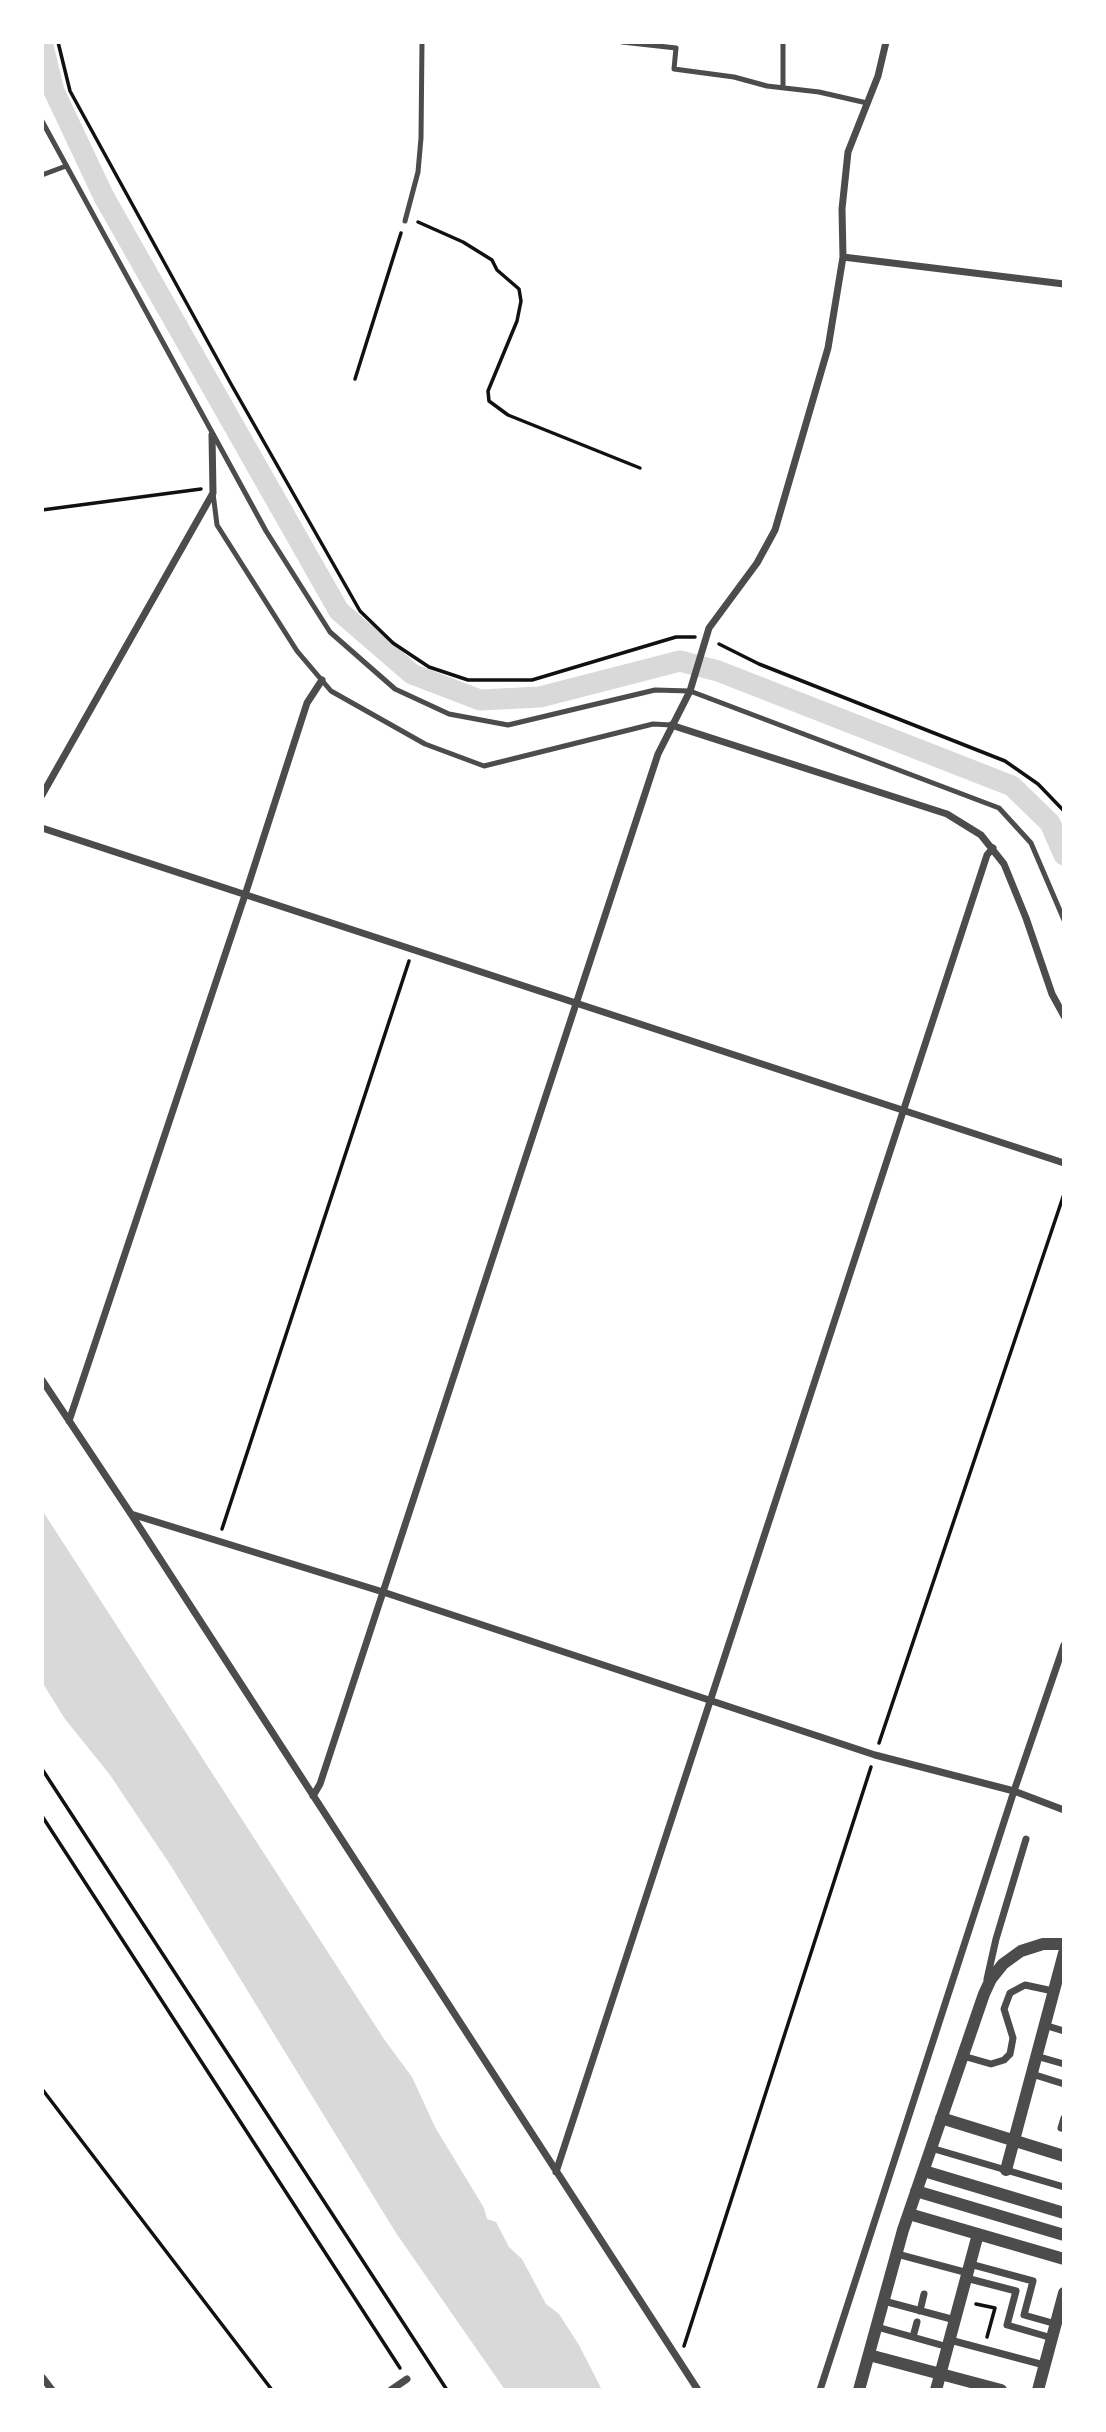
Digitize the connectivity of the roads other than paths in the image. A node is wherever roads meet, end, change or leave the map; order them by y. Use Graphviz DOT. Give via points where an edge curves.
graph roads {
  1 [pos="422,42"];
  2 [pos="622,42"];
  3 [pos="783,42"];
  4 [pos="886,42"];
  5 [pos="783,88"];
  6 [pos="867,103"];
  7 [pos="42,121"];
  8 [pos="66,166"];
  9 [pos="42,175"];
  10 [pos="406,219"];
  11 [pos="843,257"];
  12 [pos="1064,284"];
  13 [pos="212,435"];
  14 [pos="213,490"];
  15 [pos="322,680"];
  16 [pos="690,691"];
  17 [pos="671,726"];
  18 [pos="42,795"];
  19 [pos="42,828"];
  20 [pos="993,848"];
  21 [pos="245,895"];
  22 [pos="1064,920"];
  23 [pos="577,1002"];
  24 [pos="1064,1016"];
  25 [pos="905,1111"];
  26 [pos="1064,1163"];
  27 [pos="42,1380"];
  28 [pos="69,1421"];
  29 [pos="131,1514"];
  30 [pos="383,1592"];
  31 [pos="1064,1645"];
  32 [pos="709,1701"];
  33 [pos="1014,1791"];
  34 [pos="313,1796"];
  35 [pos="1064,1810"];
  36 [pos="1026,1839"];
  37 [pos="1064,1944"];
  38 [pos="1064,1953"];
  39 [pos="1054,1992"];
  40 [pos="984,1993"];
  41 [pos="1044,2025"];
  42 [pos="1064,2031"];
  43 [pos="963,2056"];
  44 [pos="1036,2056"];
  45 [pos="1064,2064"];
  46 [pos="1031,2074"];
  47 [pos="1064,2084"];
  48 [pos="942,2118"];
  49 [pos="1064,2118"];
  50 [pos="1064,2129"];
  51 [pos="1014,2141"];
  52 [pos="931,2148"];
  53 [pos="1064,2156"];
  54 [pos="1006,2169"];
  55 [pos="924,2171"];
  56 [pos="556,2172"];
  57 [pos="1064,2187"];
  58 [pos="916,2191"];
  59 [pos="1064,2213"];
  60 [pos="909,2214"];
  61 [pos="978,2234"];
  62 [pos="1064,2235"];
  63 [pos="897,2254"];
  64 [pos="1064,2259"];
  65 [pos="968,2272"];
  66 [pos="1064,2293"];
  67 [pos="925,2294"];
  68 [pos="884,2301"];
  69 [pos="919,2311"];
  70 [pos="955,2320"];
  71 [pos="917,2322"];
  72 [pos="1056,2324"];
  73 [pos="877,2327"];
  74 [pos="913,2337"];
  75 [pos="1052,2338"];
  76 [pos="949,2343"];
  77 [pos="869,2355"];
  78 [pos="1044,2365"];
  79 [pos="940,2374"];
  80 [pos="42,2377"];
  81 [pos="407,2379"];
  82 [pos="52,2390"];
  83 [pos="391,2390"];
  84 [pos="698,2390"];
  85 [pos="820,2390"];
  86 [pos="859,2390"];
  87 [pos="936,2390"];
  88 [pos="1001,2390"];
  89 [pos="1038,2390"];
  1 -- 10 [label="lane" via="418,172"];
  2 -- 5 [label="lane" via="676,48 674,69"];
  3 -- 5 [label="lane"];
  4 -- 6 [label="street"];
  5 -- 6 [label="lane"];
  6 -- 11 [label="street" via="848,152"];
  7 -- 8 [label="lane"];
  8 -- 9 [label="lane"];
  8 -- 13 [label="lane"];
  11 -- 12 [label="street"];
  11 -- 16 [label="street" via="828,348 775,530 757,563 709,628"];
  13 -- 14 [label="street"];
  13 -- 16 [label="lane" via="330,632 395,689 449,714 508,725 655,691"];
  14 -- 15 [label="lane" via="217,525 297,652"];
  14 -- 18 [label="street"];
  15 -- 17 [label="lane" via="331,691 425,744 484,765 653,724"];
  15 -- 21 [label="street" via="307,703"];
  16 -- 17 [label="street"];
  16 -- 22 [label="lane" via="999,808 1031,843"];
  17 -- 20 [label="street" via="947,814"];
  17 -- 23 [label="street"];
  19 -- 21 [label="street"];
  20 -- 24 [label="street" via="1004,864"];
  20 -- 25 [label="street"];
  21 -- 23 [label="street"];
  21 -- 28 [label="street"];
  23 -- 25 [label="street"];
  23 -- 30 [label="street"];
  25 -- 26 [label="street"];
  25 -- 32 [label="street"];
  27 -- 28 [label="street"];
  28 -- 29 [label="street"];
  29 -- 30 [label="street"];
  29 -- 34 [label="street"];
  30 -- 32 [label="street"];
  30 -- 34 [label="street"];
  31 -- 33 [label="street"];
  32 -- 33 [label="street" via="875,1755"];
  32 -- 56 [label="street"];
  33 -- 35 [label="street"];
  33 -- 85 [label="street"];
  34 -- 56 [label="street"];
  36 -- 40 [label="street"];
  37 -- 40 [label="street" via="1021,1951 1003,1964"];
  38 -- 39 [label="street"];
  39 -- 41 [label="street"];
  39 -- 43 [label="street" via="1025,1985 1010,1993 1004,2009 1013,2044 1004,2060 991,2064"];
  40 -- 43 [label="street"];
  41 -- 42 [label="street"];
  41 -- 44 [label="street"];
  43 -- 48 [label="street"];
  44 -- 45 [label="street"];
  44 -- 46 [label="street"];
  46 -- 47 [label="street"];
  46 -- 51 [label="street"];
  48 -- 51 [label="street"];
  48 -- 52 [label="street"];
  49 -- 50 [label="street"];
  51 -- 53 [label="street"];
  51 -- 54 [label="street"];
  52 -- 54 [label="street"];
  52 -- 55 [label="street"];
  54 -- 57 [label="street"];
  55 -- 58 [label="street"];
  55 -- 59 [label="street"];
  56 -- 84 [label="street"];
  58 -- 60 [label="street"];
  58 -- 62 [label="street"];
  60 -- 61 [label="street"];
  60 -- 63 [label="street"];
  61 -- 64 [label="street"];
  61 -- 65 [label="street"];
  63 -- 65 [label="street"];
  63 -- 68 [label="street"];
  65 -- 70 [label="street"];
  65 -- 72 [label="street" via="1033,2281 1024,2315"];
  65 -- 75 [label="street" via="1016,2291 1007,2325"];
  66 -- 72 [label="street"];
  67 -- 69 [label="street"];
  68 -- 69 [label="street"];
  68 -- 73 [label="street"];
  69 -- 70 [label="street"];
  70 -- 76 [label="street"];
  71 -- 74 [label="street"];
  72 -- 75 [label="street"];
  73 -- 74 [label="street"];
  73 -- 77 [label="street"];
  74 -- 76 [label="street"];
  75 -- 78 [label="street"];
  76 -- 78 [label="street"];
  76 -- 79 [label="street"];
  77 -- 79 [label="street"];
  77 -- 86 [label="street"];
  78 -- 89 [label="street"];
  79 -- 87 [label="street"];
  79 -- 88 [label="street"];
  80 -- 82 [label="street"];
  81 -- 83 [label="street"];
}
